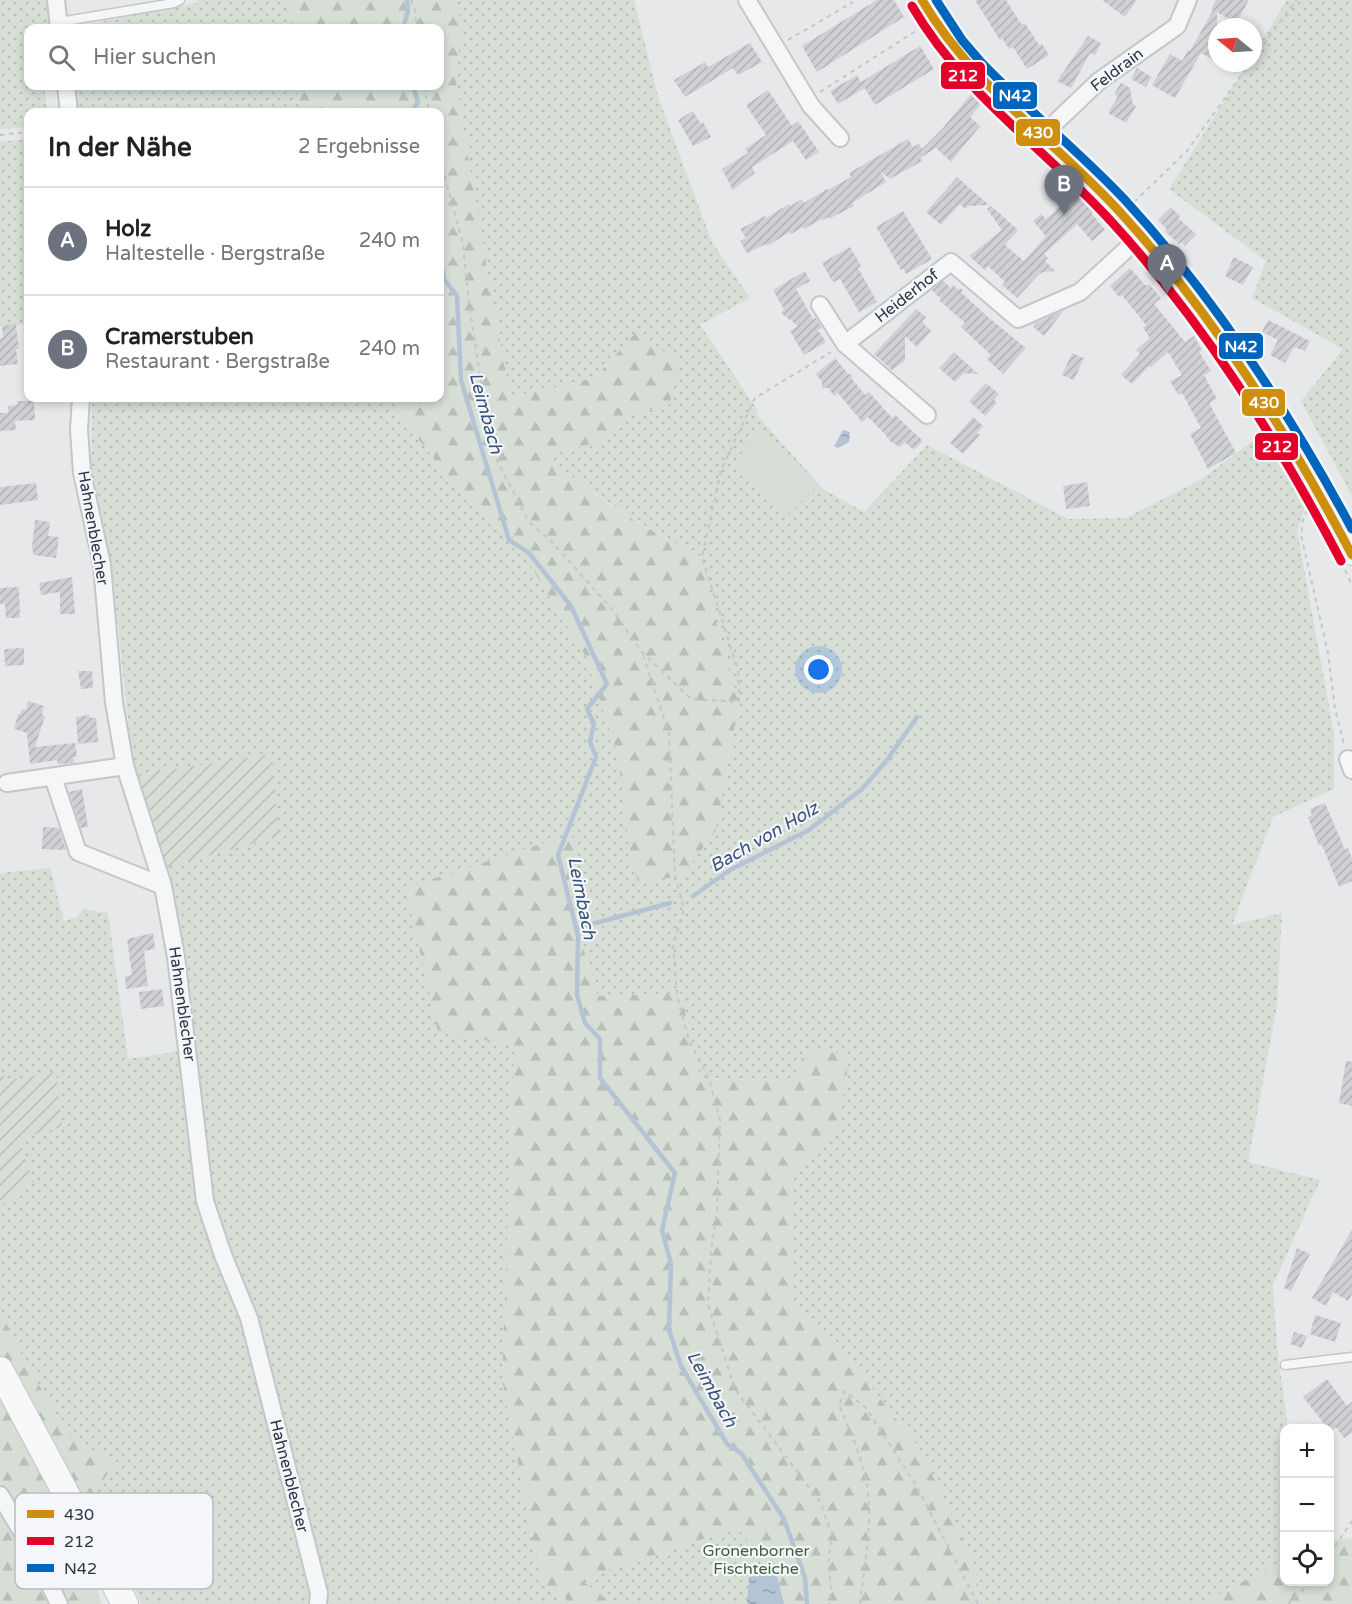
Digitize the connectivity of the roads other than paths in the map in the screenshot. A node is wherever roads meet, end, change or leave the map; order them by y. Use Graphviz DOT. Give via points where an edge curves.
graph roads {
  1 [pos="56,0"];
  2 [pos="180,0"];
  3 [pos="747,0"];
  4 [pos="922,0"];
  5 [pos="1188,0"];
  6 [pos="59,24"];
  7 [pos="64,24"];
  8 [pos="66,90"];
  9 [pos="69,108"];
  10 [pos="840,138"];
  11 [pos="1042,138"];
  12 [pos="1141,236"];
  13 [pos="820,305"];
  14 [pos="845,344"];
  15 [pos="81,402"];
  16 [pos="927,415"];
  17 [pos="1352,555"];
  18 [pos="125,766"];
  19 [pos="53,777"];
  20 [pos="8,783"];
  21 [pos="163,886"];
  22 [pos="1352,1357"];
  23 [pos="1285,1365"];
  24 [pos="0,1370"];
  25 [pos="66,1493"];
  26 [pos="0,1495"];
  27 [pos="15,1520"];
  28 [pos="52,1589"];
  29 [pos="117,1589"];
  30 [pos="59,1604"];
  31 [pos="125,1604"];
  32 [pos="318,1604"];
  1 -- 6 [label="street"];
  2 -- 7 [label="lane"];
  3 -- 10 [label="street" via="807,100"];
  4 -- 11 [label="street" via="981,82"];
  5 -- 11 [label="street, Feldrain" via="1176,26 1099,81"];
  8 -- 9 [label="street"];
  11 -- 12 [label="street"];
  12 -- 14 [label="street, Heiderhof" via="1080,292 1018,320 951,262"];
  12 -- 17 [label="street" via="1263,398"];
  13 -- 14 [label="street"];
  14 -- 16 [label="street"];
  15 -- 18 [label="street, Hahnenblecher" via="82,473 102,565 114,702"];
  18 -- 19 [label="street"];
  18 -- 21 [label="street, Hahnenblecher"];
  19 -- 20 [label="street"];
  19 -- 21 [label="street" via="78,852"];
  21 -- 32 [label="street, Hahnenblecher" via="176,957 205,1201 222,1255 249,1318 319,1593"];
  22 -- 23 [label="lane"];
  24 -- 25 [label="main road"];
  26 -- 27 [label="street"];
  28 -- 30 [label="street"];
  29 -- 31 [label="main road"];
}
